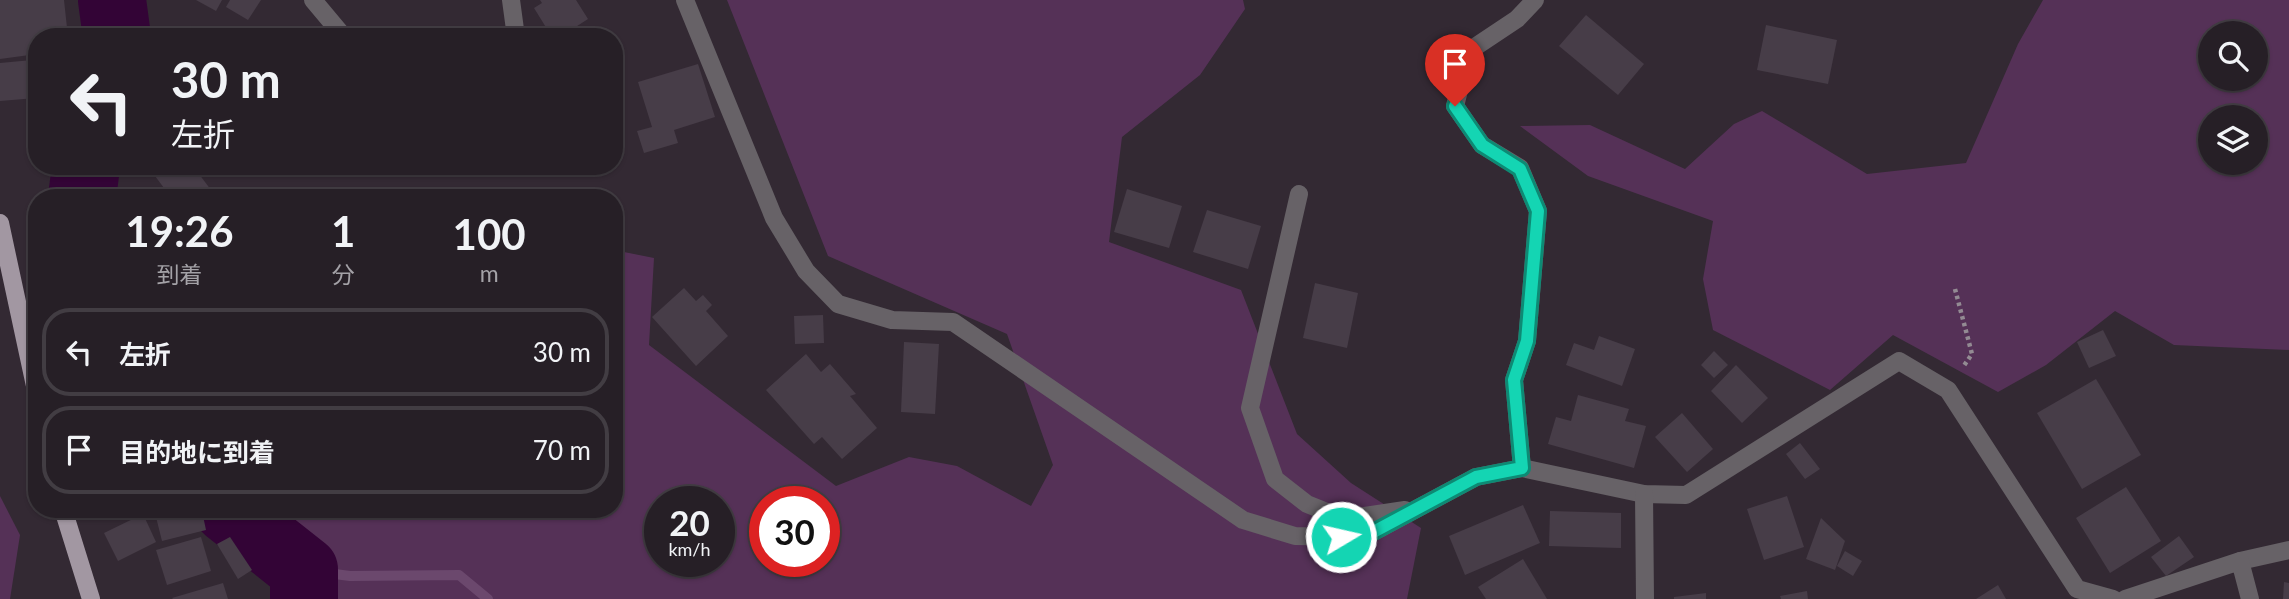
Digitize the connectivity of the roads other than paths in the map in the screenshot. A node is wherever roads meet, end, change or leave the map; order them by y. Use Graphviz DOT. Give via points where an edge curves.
graph roads {
  1 [pos="313,0"];
  2 [pos="511,0"];
  3 [pos="685,0"];
  4 [pos="1535,0"];
  5 [pos="336,28"];
  6 [pos="515,28"];
  7 [pos="1299,194"];
  8 [pos="0,223"];
  9 [pos="28,353"];
  10 [pos="1522,468"];
  11 [pos="1644,494"];
  12 [pos="1418,508"];
  13 [pos="66,518"];
  14 [pos="2289,550"];
  15 [pos="2239,561"];
  16 [pos="91,599"];
  17 [pos="1645,599"];
  18 [pos="2113,599"];
  19 [pos="2125,599"];
  20 [pos="2250,599"];
  1 -- 5 [label="street"];
  2 -- 6 [label="street"];
  3 -- 12 [label="street" via="774,218 806,271 838,304 892,320 953,321 1243,520 1295,537 1364,537"];
  4 -- 10 [label="street" via="1517,19 1469,51 1455,106 1482,145 1520,169 1538,211 1527,341 1514,380"];
  7 -- 12 [label="street" via="1250,408 1275,479 1307,503 1344,519"];
  8 -- 9 [label="main road"];
  10 -- 11 [label="street"];
  10 -- 12 [label="street" via="1476,477"];
  11 -- 17 [label="street"];
  11 -- 18 [label="street" via="1686,495 1899,361 1948,390 2077,589"];
  13 -- 16 [label="main road"];
  14 -- 15 [label="street"];
  15 -- 19 [label="street"];
  15 -- 20 [label="street"];
}
